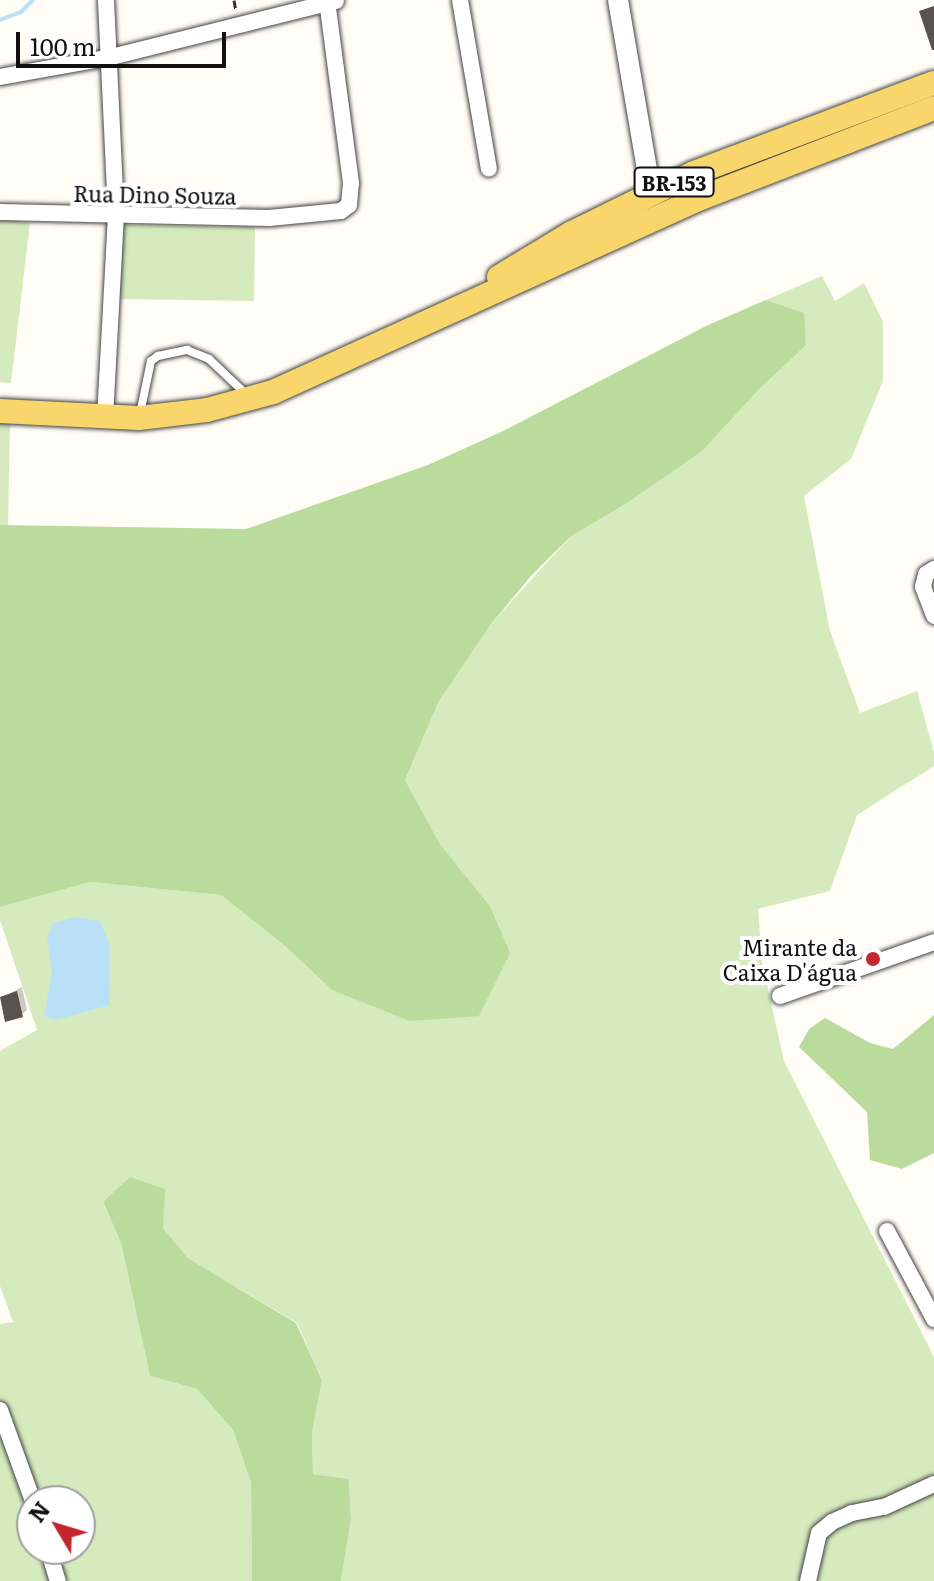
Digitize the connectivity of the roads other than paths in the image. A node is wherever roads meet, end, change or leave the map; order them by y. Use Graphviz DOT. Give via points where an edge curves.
graph roads {
  1 [pos="106,0"];
  2 [pos="460,0"];
  3 [pos="618,0"];
  4 [pos="331,1"];
  5 [pos="107,58"];
  6 [pos="0,77"];
  7 [pos="934,83"];
  8 [pos="934,108"];
  9 [pos="489,169"];
  10 [pos="651,194"];
  11 [pos="0,212"];
  12 [pos="116,213"];
  13 [pos="432,317"];
  14 [pos="251,399"];
  15 [pos="0,411"];
  16 [pos="105,418"];
  17 [pos="139,418"];
  18 [pos="934,569"];
  19 [pos="934,616"];
  20 [pos="934,942"];
  21 [pos="780,996"];
  22 [pos="887,1231"];
  23 [pos="934,1319"];
  24 [pos="0,1410"];
  25 [pos="934,1484"];
  26 [pos="27,1485"];
  27 [pos="808,1581"];
  1 -- 5 [label="street"];
  2 -- 9 [label="street"];
  3 -- 10 [label="street"];
  4 -- 5 [label="street"];
  4 -- 12 [label="street, Rua Dino Souza" via="349,205 341,211 269,218"];
  5 -- 6 [label="street"];
  5 -- 12 [label="street"];
  7 -- 10 [label="main road, BR-153" via="757,148"];
  8 -- 13 [label="main road, BR-153" via="701,198"];
  10 -- 13 [label="main road, BR-153" via="572,233"];
  11 -- 12 [label="street, Rua Dino Souza"];
  12 -- 16 [label="street"];
  13 -- 14 [label="main road, BR-153"];
  14 -- 17 [label="main road, BR-153"];
  14 -- 17 [label="lane" via="209,359 187,350 151,361"];
  15 -- 16 [label="main road, BR-153"];
  16 -- 17 [label="main road, BR-153"];
  18 -- 19 [label="street" via="926,574 923,587"];
  20 -- 21 [label="street"];
  22 -- 23 [label="street"];
  24 -- 26 [label="street"];
  25 -- 27 [label="street" via="884,1507 832,1522 819,1533"];
}
